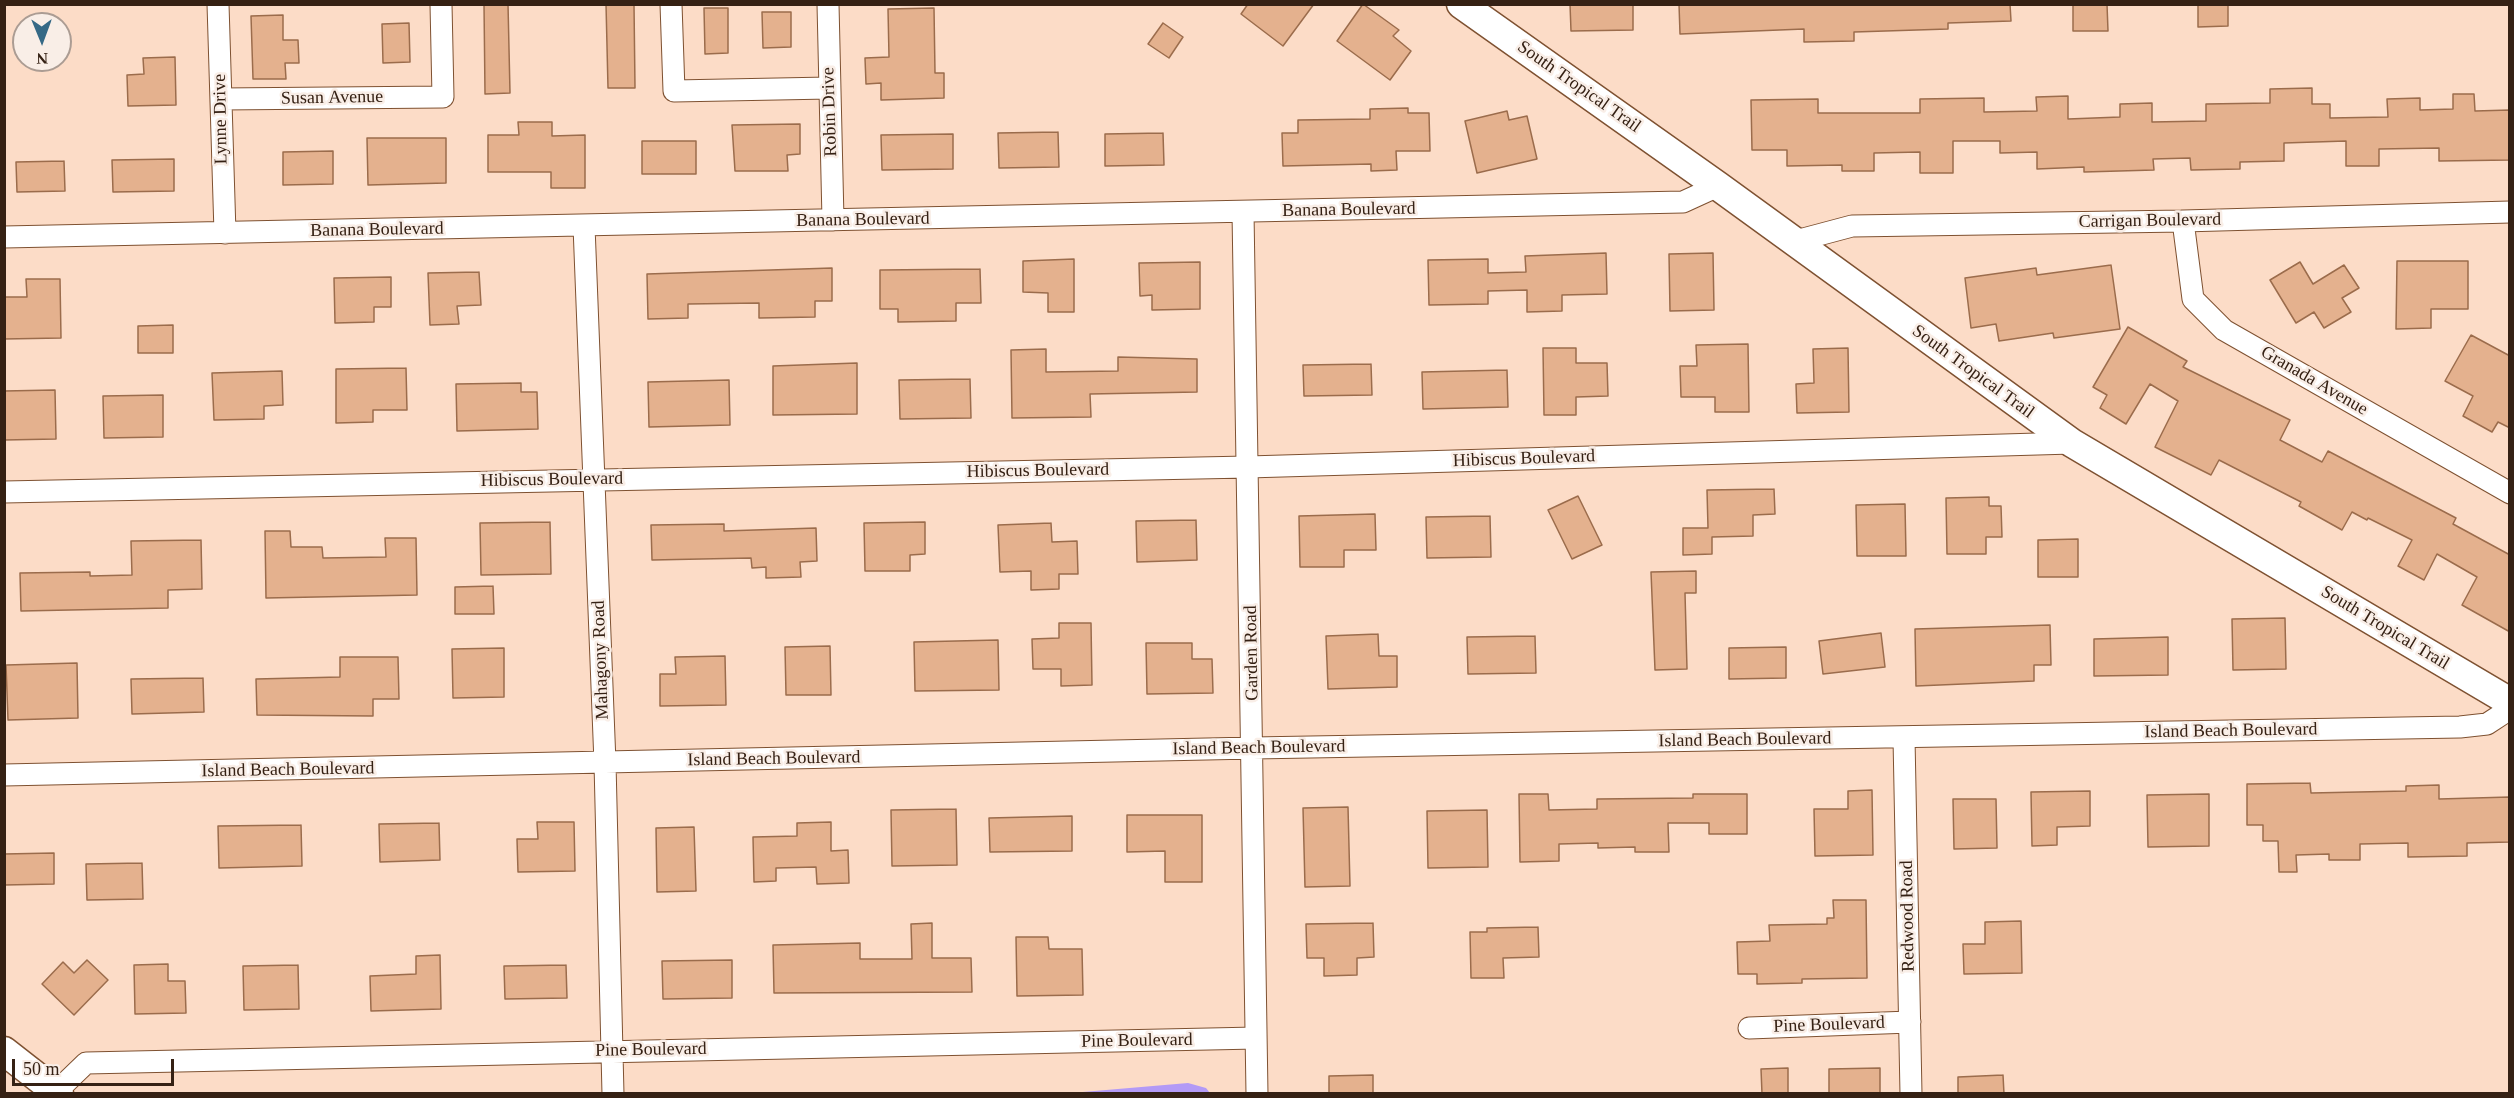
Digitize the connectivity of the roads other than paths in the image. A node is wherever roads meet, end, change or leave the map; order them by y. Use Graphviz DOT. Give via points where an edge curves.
graph roads {
  1 [pos="218,4"];
  2 [pos="441,4"];
  3 [pos="671,4"];
  4 [pos="828,4"];
  5 [pos="1461,4"];
  6 [pos="830,88"];
  7 [pos="221,99"];
  8 [pos="1718,186"];
  9 [pos="1243,212"];
  10 [pos="2510,212"];
  11 [pos="833,220"];
  12 [pos="2183,221"];
  13 [pos="584,226"];
  14 [pos="225,233"];
  15 [pos="4,237"];
  16 [pos="1792,242"];
  17 [pos="2072,443"];
  18 [pos="1248,466"];
  19 [pos="595,479"];
  20 [pos="4,492"];
  21 [pos="2510,493"];
  22 [pos="2510,702"];
  23 [pos="2510,709"];
  24 [pos="1904,738"];
  25 [pos="1253,748"];
  26 [pos="605,763"];
  27 [pos="4,775"];
  28 [pos="1910,1022"];
  29 [pos="1749,1028"];
  30 [pos="1256,1038"];
  31 [pos="612,1050"];
  32 [pos="4,1051"];
  33 [pos="58,1092"];
  34 [pos="613,1094"];
  35 [pos="1257,1094"];
  36 [pos="1911,1094"];
  1 -- 7 [label="street, Lynne Drive"];
  2 -- 7 [label="street, Susan Avenue" via="443,97"];
  3 -- 6 [label="street" via="674,91"];
  4 -- 6 [label="street, Robin Drive"];
  5 -- 8 [label="street, South Tropical Trail"];
  6 -- 11 [label="street, Robin Drive"];
  7 -- 14 [label="street, Lynne Drive"];
  8 -- 9 [label="street, Banana Boulevard" via="1683,202"];
  8 -- 16 [label="street, South Tropical Trail"];
  9 -- 11 [label="street, Banana Boulevard"];
  9 -- 18 [label="street, Garden Road"];
  10 -- 12 [label="street, Carrigan Boulevard"];
  11 -- 13 [label="street, Banana Boulevard"];
  12 -- 16 [label="street, Carrigan Boulevard" via="1852,226"];
  12 -- 21 [label="street, Granada Avenue" via="2193,299 2224,330"];
  13 -- 14 [label="street, Banana Boulevard"];
  13 -- 19 [label="street, Mahagony Road"];
  14 -- 15 [label="street, Banana Boulevard"];
  16 -- 17 [label="street, South Tropical Trail"];
  17 -- 18 [label="street, Hibiscus Boulevard"];
  17 -- 22 [label="street, South Tropical Trail"];
  18 -- 19 [label="street, Hibiscus Boulevard"];
  18 -- 25 [label="street, Garden Road"];
  19 -- 20 [label="street, Hibiscus Boulevard"];
  19 -- 26 [label="street, Mahagony Road"];
  23 -- 24 [label="street, Island Beach Boulevard" via="2487,724 2460,727"];
  24 -- 25 [label="street, Island Beach Boulevard"];
  24 -- 28 [label="street, Redwood Road"];
  25 -- 26 [label="street, Island Beach Boulevard"];
  25 -- 30 [label="street, Garden Road"];
  26 -- 27 [label="street, Island Beach Boulevard"];
  26 -- 31 [label="street, Mahagony Road"];
  28 -- 29 [label="street, Pine Boulevard"];
  28 -- 36 [label="street, Redwood Road"];
  30 -- 31 [label="street, Pine Boulevard"];
  30 -- 35 [label="street, Garden Road"];
  31 -- 33 [label="street, Pine Boulevard" via="86,1063"];
  31 -- 34 [label="street, Mahagony Road"];
  32 -- 33 [label="street"];
}
